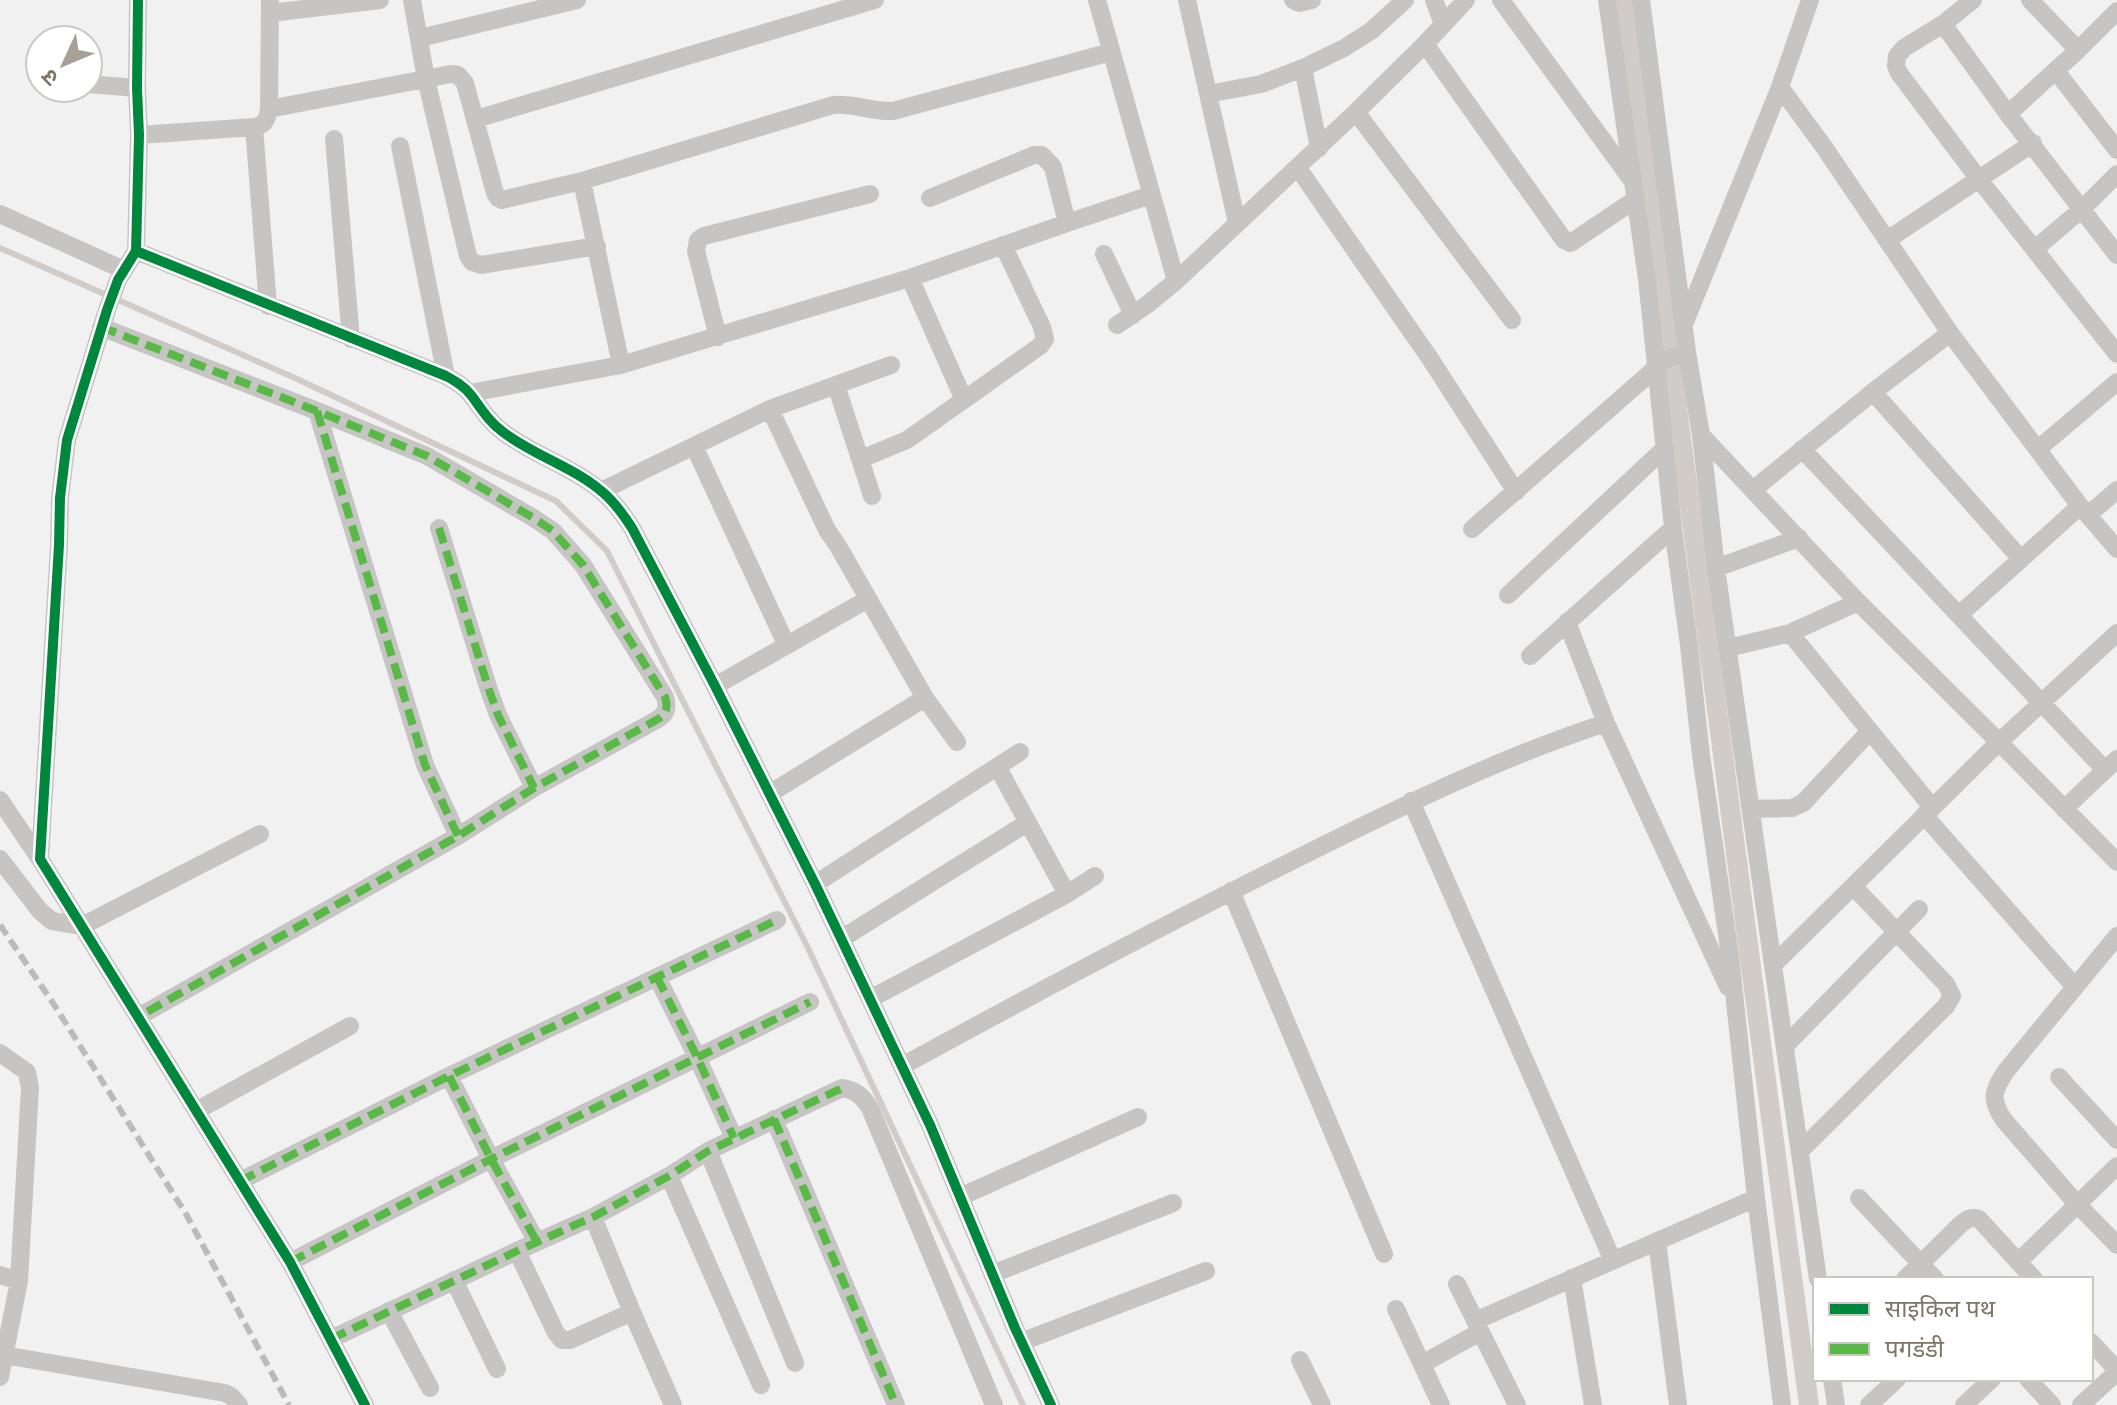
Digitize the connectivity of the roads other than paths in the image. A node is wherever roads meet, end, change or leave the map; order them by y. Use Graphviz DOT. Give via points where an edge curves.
graph roads {
  1 [pos="138,0"];
  2 [pos="380,0"];
  3 [pos="412,0"];
  4 [pos="577,0"];
  5 [pos="875,0"];
  6 [pos="1097,0"];
  7 [pos="1187,0"];
  8 [pos="1293,0"];
  9 [pos="1312,0"];
  10 [pos="1405,0"];
  11 [pos="1434,0"];
  12 [pos="1466,0"];
  13 [pos="1501,0"];
  14 [pos="1607,0"];
  15 [pos="1641,0"];
  16 [pos="1810,0"];
  17 [pos="1973,0"];
  18 [pos="2030,0"];
  19 [pos="270,7"];
  20 [pos="816,8"];
  21 [pos="2117,11"];
  22 [pos="1443,24"];
  23 [pos="1943,24"];
  24 [pos="420,38"];
  25 [pos="1425,44"];
  26 [pos="2078,50"];
  27 [pos="1111,52"];
  28 [pos="1303,68"];
  29 [pos="2056,71"];
  30 [pos="426,79"];
  31 [pos="104,85"];
  32 [pos="1780,87"];
  33 [pos="137,88"];
  34 [pos="1208,94"];
  35 [pos="269,109"];
  36 [pos="1356,112"];
  37 [pos="2008,114"];
  38 [pos="476,119"];
  39 [pos="254,127"];
  40 [pos="139,135"];
  41 [pos="334,139"];
  42 [pos="2033,143"];
  43 [pos="400,146"];
  44 [pos="1319,148"];
  45 [pos="2117,150"];
  46 [pos="1298,168"];
  47 [pos="2117,174"];
  48 [pos="1978,178"];
  49 [pos="582,181"];
  50 [pos="1635,190"];
  51 [pos="870,194"];
  52 [pos="1151,195"];
  53 [pos="930,198"];
  54 [pos="2082,209"];
  55 [pos="0,214"];
  56 [pos="1067,223"];
  57 [pos="1237,223"];
  58 [pos="1887,240"];
  59 [pos="1003,245"];
  60 [pos="597,246"];
  61 [pos="2035,249"];
  62 [pos="136,251"];
  63 [pos="1104,254"];
  64 [pos="2117,255"];
  65 [pos="121,275"];
  66 [pos="910,278"];
  67 [pos="1176,281"];
  68 [pos="268,306"];
  69 [pos="104,318"];
  70 [pos="1512,320"];
  71 [pos="1684,324"];
  72 [pos="1950,333"];
  73 [pos="718,337"];
  74 [pos="351,339"];
  75 [pos="2117,354"];
  76 [pos="1671,359"];
  77 [pos="621,365"];
  78 [pos="891,365"];
  79 [pos="446,376"];
  80 [pos="2117,382"];
  81 [pos="836,385"];
  82 [pos="1873,392"];
  83 [pos="470,393"];
  84 [pos="964,400"];
  85 [pos="770,409"];
  86 [pos="317,411"];
  87 [pos="1701,435"];
  88 [pos="694,446"];
  89 [pos="1665,448"];
  90 [pos="1802,449"];
  91 [pos="2038,449"];
  92 [pos="861,459"];
  93 [pos="1754,489"];
  94 [pos="2117,490"];
  95 [pos="601,491"];
  96 [pos="1516,492"];
  97 [pos="872,496"];
  98 [pos="2084,510"];
  99 [pos="439,528"];
  100 [pos="1673,528"];
  101 [pos="1472,529"];
  102 [pos="1799,538"];
  103 [pos="2117,549"];
  104 [pos="2021,559"];
  105 [pos="1716,568"];
  106 [pos="1508,595"];
  107 [pos="868,599"];
  108 [pos="1858,602"];
  109 [pos="1959,615"];
  110 [pos="1567,622"];
  111 [pos="1790,633"];
  112 [pos="2117,633"];
  113 [pos="786,644"];
  114 [pos="1728,648"];
  115 [pos="1530,656"];
  116 [pos="715,686"];
  117 [pos="925,698"];
  118 [pos="2042,704"];
  119 [pos="1606,723"];
  120 [pos="1870,731"];
  121 [pos="957,742"];
  122 [pos="1999,742"];
  123 [pos="1020,752"];
  124 [pos="2111,764"];
  125 [pos="998,768"];
  126 [pos="534,788"];
  127 [pos="769,794"];
  128 [pos="0,800"];
  129 [pos="1411,801"];
  130 [pos="1751,809"];
  131 [pos="2064,809"];
  132 [pos="1928,811"];
  133 [pos="1027,823"];
  134 [pos="260,834"];
  135 [pos="458,836"];
  136 [pos="2114,854"];
  137 [pos="0,859"];
  138 [pos="45,867"];
  139 [pos="1095,876"];
  140 [pos="815,884"];
  141 [pos="1853,886"];
  142 [pos="1231,891"];
  143 [pos="1067,894"];
  144 [pos="1919,909"];
  145 [pos="777,920"];
  146 [pos="82,926"];
  147 [pos="1897,931"];
  148 [pos="2117,936"];
  149 [pos="841,939"];
  150 [pos="1774,964"];
  151 [pos="657,977"];
  152 [pos="2075,987"];
  153 [pos="870,999"];
  154 [pos="1734,1000"];
  155 [pos="810,1002"];
  156 [pos="138,1017"];
  157 [pos="350,1026"];
  158 [pos="1785,1046"];
  159 [pos="0,1053"];
  160 [pos="698,1059"];
  161 [pos="902,1066"];
  162 [pos="449,1076"];
  163 [pos="2059,1077"];
  164 [pos="196,1111"];
  165 [pos="1138,1117"];
  166 [pos="774,1119"];
  167 [pos="734,1138"];
  168 [pos="2117,1140"];
  169 [pos="708,1151"];
  170 [pos="1800,1151"];
  171 [pos="491,1159"];
  172 [pos="2117,1166"];
  173 [pos="669,1176"];
  174 [pos="240,1181"];
  175 [pos="960,1197"];
  176 [pos="1756,1198"];
  177 [pos="1859,1198"];
  178 [pos="1173,1203"];
  179 [pos="2077,1204"];
  180 [pos="593,1217"];
  181 [pos="1657,1241"];
  182 [pos="537,1242"];
  183 [pos="2117,1245"];
  184 [pos="517,1251"];
  185 [pos="1384,1254"];
  186 [pos="1613,1261"];
  187 [pos="290,1262"];
  188 [pos="2018,1262"];
  189 [pos="1920,1264"];
  190 [pos="1206,1271"];
  191 [pos="992,1274"];
  192 [pos="0,1275"];
  193 [pos="1818,1277"];
  194 [pos="1907,1277"];
  195 [pos="1933,1277"];
  196 [pos="2032,1277"];
  197 [pos="1572,1278"];
  198 [pos="454,1280"];
  199 [pos="19,1281"];
  200 [pos="1457,1284"];
  201 [pos="1396,1309"];
  202 [pos="389,1311"];
  203 [pos="632,1312"];
  204 [pos="1478,1326"];
  205 [pos="331,1339"];
  206 [pos="1021,1342"];
  207 [pos="2093,1344"];
  208 [pos="4,1355"];
  209 [pos="1300,1360"];
  210 [pos="795,1363"];
  211 [pos="1422,1364"];
  212 [pos="497,1369"];
  213 [pos="2117,1371"];
  214 [pos="0,1377"];
  215 [pos="1832,1381"];
  216 [pos="1895,1381"];
  217 [pos="1990,1381"];
  218 [pos="2030,1381"];
  219 [pos="761,1385"];
  220 [pos="430,1388"];
  221 [pos="239,1405"];
  222 [pos="365,1405"];
  223 [pos="673,1405"];
  224 [pos="896,1405"];
  225 [pos="994,1405"];
  226 [pos="1051,1405"];
  227 [pos="1322,1405"];
  228 [pos="1441,1405"];
  229 [pos="1517,1405"];
  230 [pos="1593,1405"];
  231 [pos="1678,1405"];
  232 [pos="1782,1405"];
  233 [pos="1836,1405"];
  234 [pos="1869,1405"];
  235 [pos="1964,1405"];
  236 [pos="2052,1405"];
  237 [pos="2081,1405"];
  1 -- 33 [label="street"];
  2 -- 19 [label="street"];
  3 -- 24 [label="street"];
  4 -- 24 [label="street"];
  5 -- 20 [label="street"];
  6 -- 27 [label="street"];
  7 -- 34 [label="street"];
  8 -- 9 [label="street"];
  10 -- 28 [label="street" via="1371,31"];
  11 -- 22 [label="street"];
  12 -- 22 [label="street"];
  13 -- 50 [label="street"];
  14 -- 50 [label="street"];
  15 -- 71 [label="street"];
  16 -- 32 [label="street"];
  17 -- 23 [label="street"];
  18 -- 26 [label="street"];
  19 -- 35 [label="street"];
  20 -- 38 [label="street"];
  21 -- 26 [label="street"];
  22 -- 25 [label="street"];
  23 -- 37 [label="street"];
  23 -- 48 [label="street" via="1904,48 1896,66"];
  24 -- 30 [label="street"];
  25 -- 36 [label="street"];
  25 -- 50 [label="street" via="1564,240 1578,238"];
  26 -- 29 [label="street"];
  27 -- 49 [label="street" via="893,111 833,105"];
  27 -- 52 [label="street"];
  28 -- 34 [label="street" via="1261,84"];
  28 -- 44 [label="street"];
  29 -- 37 [label="street"];
  29 -- 45 [label="street"];
  30 -- 35 [label="street"];
  30 -- 38 [label="street" via="451,74 462,78"];
  30 -- 60 [label="street" via="472,262 481,265"];
  31 -- 33 [label="street"];
  32 -- 58 [label="street"];
  32 -- 71 [label="street"];
  33 -- 40 [label="street"];
  34 -- 57 [label="street"];
  35 -- 39 [label="street" via="265,122"];
  36 -- 44 [label="street"];
  36 -- 70 [label="street"];
  37 -- 42 [label="street"];
  38 -- 49 [label="street" via="498,198"];
  39 -- 40 [label="street"];
  39 -- 68 [label="street"];
  40 -- 62 [label="street"];
  41 -- 74 [label="street"];
  42 -- 48 [label="street"];
  42 -- 54 [label="street"];
  43 -- 79 [label="street"];
  44 -- 46 [label="street"];
  46 -- 57 [label="street"];
  46 -- 96 [label="street"];
  47 -- 54 [label="street"];
  48 -- 58 [label="street"];
  48 -- 61 [label="street"];
  49 -- 60 [label="street"];
  50 -- 76 [label="street"];
  51 -- 73 [label="street" via="698,240 696,251"];
  52 -- 56 [label="street"];
  52 -- 67 [label="street"];
  53 -- 56 [label="street" via="1042,155 1053,167"];
  54 -- 61 [label="street"];
  54 -- 64 [label="street"];
  55 -- 65 [label="street"];
  56 -- 59 [label="street"];
  57 -- 67 [label="street"];
  58 -- 72 [label="street"];
  59 -- 66 [label="street"];
  59 -- 84 [label="street" via="1045,339"];
  60 -- 77 [label="street"];
  61 -- 75 [label="street"];
  62 -- 65 [label="street"];
  62 -- 68 [label="street"];
  63 -- 67 [label="street" via="1125,320"];
  65 -- 69 [label="street"];
  66 -- 73 [label="street"];
  66 -- 84 [label="street"];
  68 -- 74 [label="street"];
  69 -- 86 [label="street"];
  69 -- 138 [label="street" via="67,440 60,498 40,859"];
  71 -- 76 [label="street"];
  72 -- 82 [label="street"];
  72 -- 91 [label="street"];
  73 -- 77 [label="street"];
  74 -- 79 [label="street"];
  76 -- 87 [label="street"];
  76 -- 89 [label="street"];
  76 -- 96 [label="street"];
  77 -- 83 [label="street"];
  78 -- 81 [label="street"];
  79 -- 83 [label="street"];
  80 -- 91 [label="street"];
  81 -- 85 [label="street"];
  81 -- 92 [label="street"];
  82 -- 90 [label="street"];
  82 -- 104 [label="street"];
  83 -- 95 [label="street" via="506,435"];
  84 -- 92 [label="street" via="907,440"];
  85 -- 88 [label="street"];
  85 -- 107 [label="street" via="827,530"];
  86 -- 126 [label="street" via="427,456 553,531 583,565 665,697 663,716"];
  86 -- 135 [label="street" via="425,765"];
  87 -- 93 [label="street"];
  87 -- 105 [label="street"];
  88 -- 95 [label="street"];
  88 -- 113 [label="street"];
  89 -- 100 [label="street"];
  89 -- 106 [label="street"];
  90 -- 93 [label="street"];
  90 -- 109 [label="street"];
  91 -- 98 [label="street"];
  92 -- 97 [label="street"];
  93 -- 102 [label="street"];
  94 -- 98 [label="street"];
  95 -- 116 [label="street" via="632,528"];
  96 -- 101 [label="street"];
  98 -- 103 [label="street"];
  98 -- 104 [label="street"];
  99 -- 126 [label="street" via="493,701"];
  100 -- 110 [label="street"];
  100 -- 154 [label="street"];
  102 -- 105 [label="street"];
  102 -- 108 [label="street"];
  104 -- 109 [label="street"];
  105 -- 114 [label="street"];
  107 -- 113 [label="street"];
  107 -- 117 [label="street"];
  108 -- 111 [label="street"];
  108 -- 122 [label="street"];
  109 -- 118 [label="street"];
  110 -- 115 [label="street"];
  110 -- 119 [label="street"];
  111 -- 114 [label="street"];
  111 -- 120 [label="street"];
  112 -- 118 [label="street"];
  113 -- 116 [label="street"];
  114 -- 130 [label="street"];
  116 -- 127 [label="street"];
  117 -- 121 [label="street"];
  117 -- 127 [label="street"];
  118 -- 122 [label="street"];
  118 -- 124 [label="street"];
  119 -- 129 [label="street"];
  119 -- 154 [label="street"];
  120 -- 130 [label="street" via="1803,803"];
  120 -- 132 [label="street"];
  122 -- 131 [label="street"];
  122 -- 132 [label="street"];
  123 -- 125 [label="street"];
  124 -- 131 [label="street"];
  125 -- 133 [label="street"];
  125 -- 140 [label="street"];
  126 -- 135 [label="street"];
  127 -- 140 [label="street"];
  128 -- 138 [label="street"];
  129 -- 142 [label="street"];
  129 -- 186 [label="street"];
  130 -- 150 [label="street"];
  131 -- 136 [label="street"];
  132 -- 141 [label="street"];
  132 -- 152 [label="street"];
  133 -- 143 [label="street"];
  133 -- 149 [label="street"];
  134 -- 146 [label="street"];
  135 -- 156 [label="street"];
  137 -- 146 [label="street" via="52,921"];
  138 -- 146 [label="street"];
  139 -- 143 [label="street"];
  140 -- 149 [label="street"];
  141 -- 147 [label="street"];
  141 -- 150 [label="street"];
  142 -- 161 [label="street"];
  142 -- 185 [label="street"];
  143 -- 153 [label="street"];
  144 -- 147 [label="street"];
  145 -- 151 [label="street"];
  146 -- 156 [label="street"];
  147 -- 158 [label="street"];
  147 -- 170 [label="street" via="1951,990 1951,1001"];
  148 -- 152 [label="street"];
  149 -- 153 [label="street"];
  150 -- 158 [label="street"];
  151 -- 160 [label="street"];
  151 -- 162 [label="street"];
  152 -- 179 [label="street" via="2006,1071 1994,1104"];
  153 -- 161 [label="street"];
  154 -- 176 [label="street"];
  155 -- 160 [label="street"];
  156 -- 164 [label="street"];
  157 -- 164 [label="street"];
  158 -- 170 [label="street"];
  159 -- 199 [label="street" via="27,1072 30,1088"];
  160 -- 167 [label="street"];
  160 -- 171 [label="street"];
  161 -- 175 [label="street"];
  162 -- 171 [label="street"];
  162 -- 174 [label="street"];
  163 -- 168 [label="street"];
  164 -- 174 [label="street"];
  165 -- 175 [label="street"];
  166 -- 167 [label="street"];
  166 -- 224 [label="street"];
  166 -- 225 [label="street" via="842,1088 864,1098"];
  167 -- 169 [label="street"];
  169 -- 173 [label="street"];
  169 -- 210 [label="street"];
  170 -- 193 [label="street"];
  171 -- 182 [label="street"];
  171 -- 187 [label="street"];
  172 -- 179 [label="street"];
  173 -- 180 [label="street"];
  173 -- 219 [label="street"];
  174 -- 187 [label="street"];
  175 -- 191 [label="street"];
  176 -- 181 [label="street"];
  176 -- 232 [label="street"];
  177 -- 189 [label="street"];
  178 -- 191 [label="street"];
  179 -- 183 [label="street"];
  179 -- 188 [label="street"];
  180 -- 182 [label="street"];
  180 -- 203 [label="street"];
  181 -- 186 [label="street"];
  181 -- 231 [label="street"];
  182 -- 184 [label="street"];
  184 -- 198 [label="street"];
  184 -- 203 [label="street" via="562,1340"];
  186 -- 197 [label="street"];
  187 -- 205 [label="street"];
  188 -- 189 [label="street" via="1974,1217"];
  188 -- 196 [label="street"];
  189 -- 194 [label="street"];
  189 -- 195 [label="street"];
  190 -- 206 [label="street"];
  191 -- 206 [label="street"];
  192 -- 199 [label="street"];
  197 -- 204 [label="street"];
  197 -- 230 [label="street"];
  198 -- 202 [label="street"];
  198 -- 212 [label="street"];
  199 -- 208 [label="street"];
  200 -- 204 [label="street"];
  201 -- 211 [label="street"];
  202 -- 205 [label="street"];
  202 -- 220 [label="street"];
  203 -- 223 [label="street"];
  204 -- 211 [label="street"];
  204 -- 229 [label="street"];
  205 -- 222 [label="street"];
  206 -- 226 [label="street"];
  207 -- 213 [label="street"];
  208 -- 214 [label="street"];
  208 -- 221 [label="street" via="225,1393"];
  209 -- 227 [label="street"];
  211 -- 228 [label="street"];
  213 -- 237 [label="street"];
  215 -- 233 [label="street"];
  216 -- 234 [label="street"];
  217 -- 235 [label="street"];
  218 -- 236 [label="street"];
}
